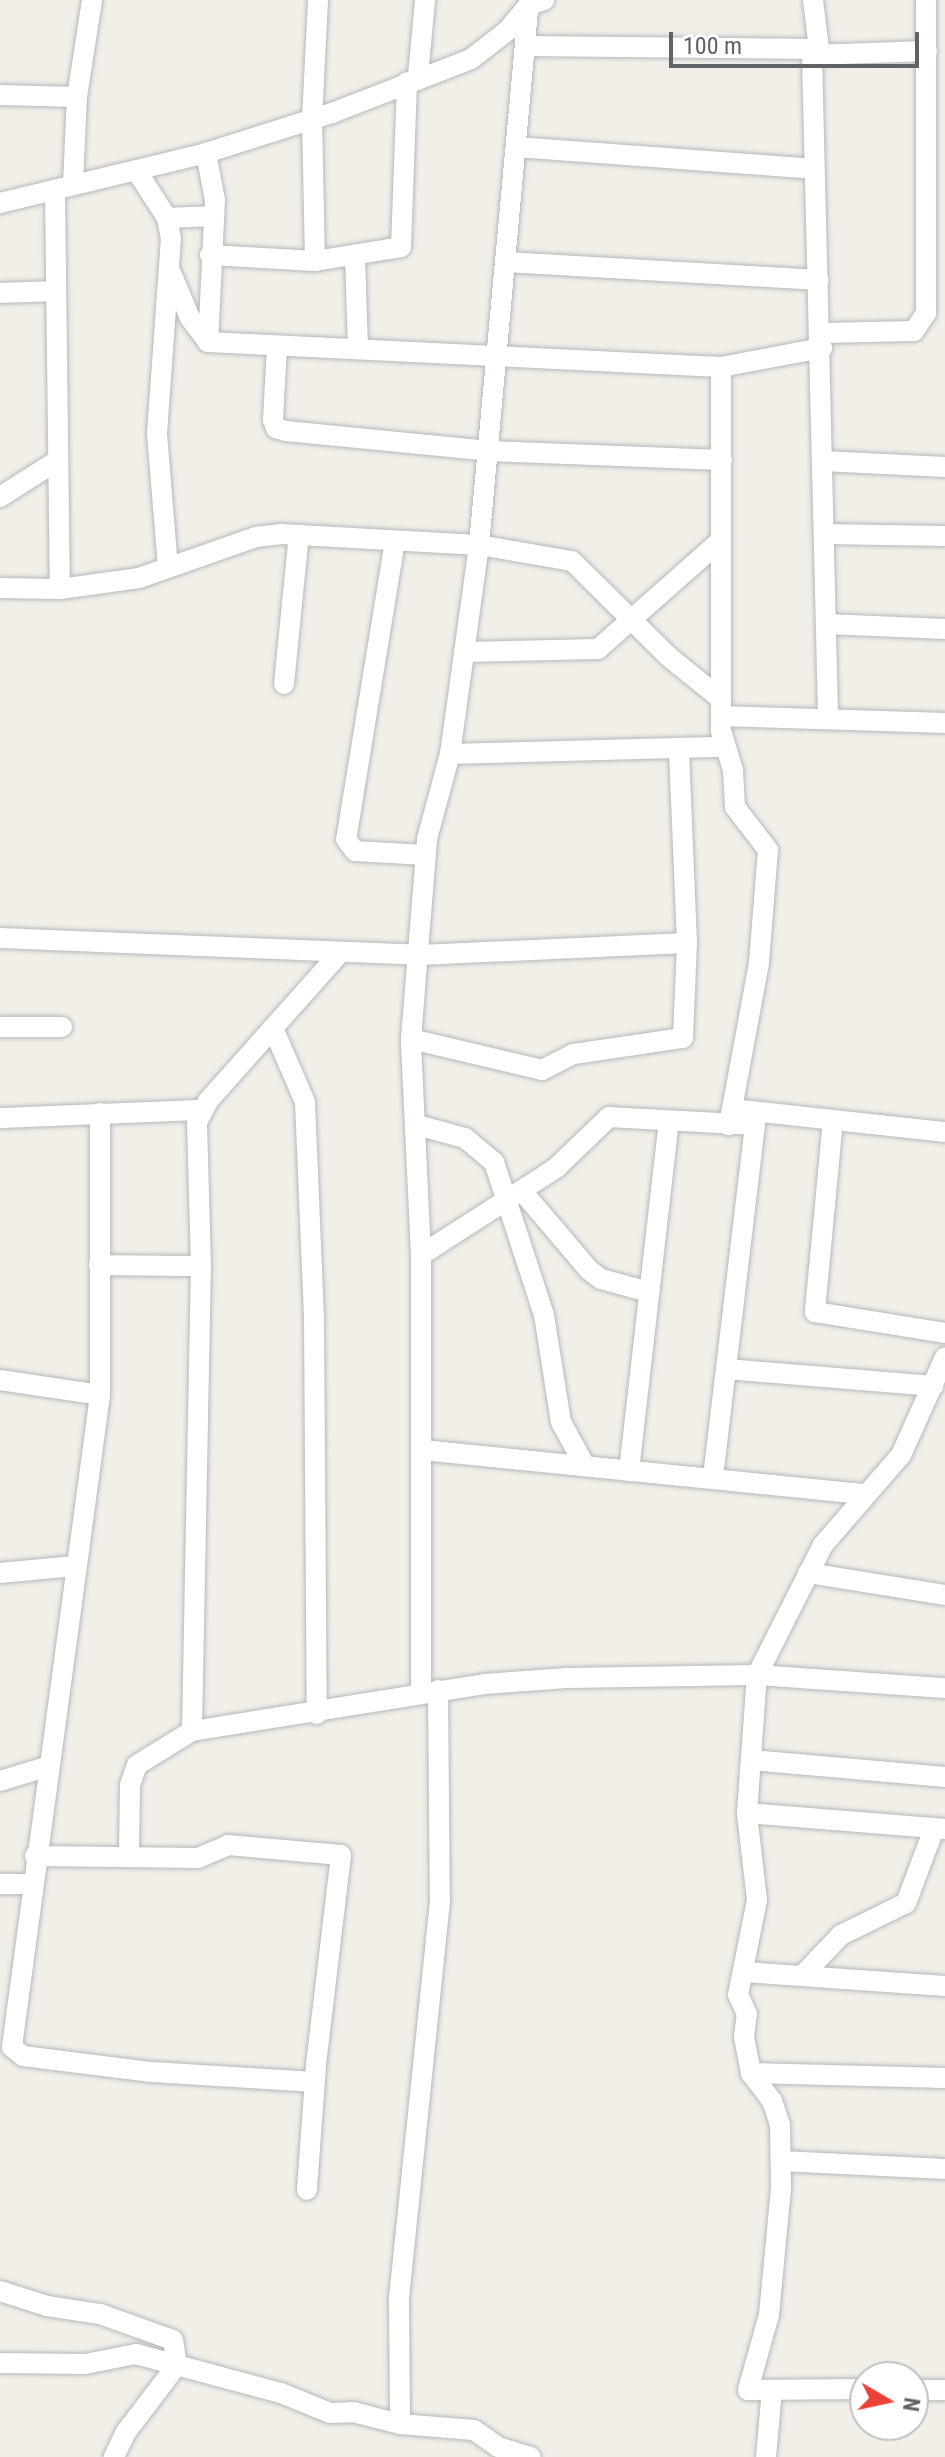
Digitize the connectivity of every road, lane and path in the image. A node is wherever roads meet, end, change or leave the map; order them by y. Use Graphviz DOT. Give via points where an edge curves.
graph roads {
  1 [pos="92,0"];
  2 [pos="318,0"];
  3 [pos="425,0"];
  4 [pos="813,0"];
  5 [pos="926,0"];
  6 [pos="534,2"];
  7 [pos="525,46"];
  8 [pos="927,51"];
  9 [pos="816,52"];
  10 [pos="412,79"];
  11 [pos="936,85"];
  12 [pos="0,95"];
  13 [pos="77,97"];
  14 [pos="312,119"];
  15 [pos="516,147"];
  16 [pos="206,153"];
  17 [pos="813,169"];
  18 [pos="136,170"];
  19 [pos="64,187"];
  20 [pos="0,203"];
  21 [pos="214,216"];
  22 [pos="167,218"];
  23 [pos="210,255"];
  24 [pos="355,257"];
  25 [pos="315,261"];
  26 [pos="507,262"];
  27 [pos="171,273"];
  28 [pos="818,280"];
  29 [pos="56,291"];
  30 [pos="0,293"];
  31 [pos="822,341"];
  32 [pos="208,342"];
  33 [pos="277,346"];
  34 [pos="358,347"];
  35 [pos="500,359"];
  36 [pos="721,367"];
  37 [pos="489,451"];
  38 [pos="722,460"];
  39 [pos="823,461"];
  40 [pos="55,462"];
  41 [pos="945,467"];
  42 [pos="0,497"];
  43 [pos="824,534"];
  44 [pos="299,535"];
  45 [pos="945,536"];
  46 [pos="721,540"];
  47 [pos="395,541"];
  48 [pos="479,545"];
  49 [pos="168,568"];
  50 [pos="0,588"];
  51 [pos="60,589"];
  52 [pos="632,618"];
  53 [pos="826,624"];
  54 [pos="945,629"];
  55 [pos="464,652"];
  56 [pos="284,684"];
  57 [pos="721,708"];
  58 [pos="828,716"];
  59 [pos="945,723"];
  60 [pos="723,747"];
  61 [pos="679,749"];
  62 [pos="450,754"];
  63 [pos="425,855"];
  64 [pos="0,938"];
  65 [pos="687,943"];
  66 [pos="339,954"];
  67 [pos="420,955"];
  68 [pos="0,1027"];
  69 [pos="62,1027"];
  70 [pos="273,1028"];
  71 [pos="411,1039"];
  72 [pos="200,1110"];
  73 [pos="100,1113"];
  74 [pos="731,1117"];
  75 [pos="0,1118"];
  76 [pos="833,1120"];
  77 [pos="669,1121"];
  78 [pos="417,1125"];
  79 [pos="945,1132"];
  80 [pos="514,1195"];
  81 [pos="421,1255"];
  82 [pos="99,1265"];
  83 [pos="201,1266"];
  84 [pos="649,1292"];
  85 [pos="945,1333"];
  86 [pos="945,1357"];
  87 [pos="727,1369"];
  88 [pos="0,1380"];
  89 [pos="933,1386"];
  90 [pos="100,1395"];
  91 [pos="422,1450"];
  92 [pos="585,1466"];
  93 [pos="629,1471"];
  94 [pos="713,1477"];
  95 [pos="865,1494"];
  96 [pos="75,1566"];
  97 [pos="0,1573"];
  98 [pos="808,1573"];
  99 [pos="945,1595"];
  100 [pos="757,1675"];
  101 [pos="945,1688"];
  102 [pos="430,1692"];
  103 [pos="317,1714"];
  104 [pos="192,1731"];
  105 [pos="751,1760"];
  106 [pos="46,1767"];
  107 [pos="945,1777"];
  108 [pos="0,1781"];
  109 [pos="747,1813"];
  110 [pos="940,1829"];
  111 [pos="129,1855"];
  112 [pos="35,1856"];
  113 [pos="0,1884"];
  114 [pos="31,1884"];
  115 [pos="744,1972"];
  116 [pos="802,1976"];
  117 [pos="9,1980"];
  118 [pos="945,1986"];
  119 [pos="751,2073"];
  120 [pos="945,2078"];
  121 [pos="315,2082"];
  122 [pos="781,2161"];
  123 [pos="945,2169"];
  124 [pos="307,2190"];
  125 [pos="0,2291"];
  126 [pos="0,2363"];
  127 [pos="177,2365"];
  128 [pos="849,2389"];
  129 [pos="772,2390"];
  130 [pos="400,2424"];
  131 [pos="114,2457"];
  132 [pos="531,2457"];
  133 [pos="766,2457"];
  1 -- 13 [label="street"];
  2 -- 14 [label="street"];
  3 -- 10 [label="street"];
  4 -- 9 [label="street"];
  5 -- 8 [label="street"];
  6 -- 7 [label="street"];
  6 -- 10 [label="street" via="471,59"];
  7 -- 9 [label="street"];
  7 -- 15 [label="street"];
  8 -- 9 [label="street"];
  8 -- 11 [label="street"];
  9 -- 17 [label="street"];
  10 -- 14 [label="street"];
  10 -- 24 [label="street" via="401,247"];
  11 -- 31 [label="street" via="922,324 914,331"];
  12 -- 13 [label="street"];
  13 -- 19 [label="street"];
  14 -- 16 [label="street"];
  14 -- 25 [label="street"];
  15 -- 17 [label="street"];
  15 -- 26 [label="street"];
  16 -- 18 [label="street"];
  16 -- 21 [label="street"];
  17 -- 28 [label="street"];
  18 -- 19 [label="street"];
  18 -- 22 [label="street"];
  19 -- 20 [label="street"];
  19 -- 29 [label="street"];
  21 -- 22 [label="street"];
  21 -- 23 [label="street"];
  22 -- 27 [label="street"];
  23 -- 25 [label="street"];
  23 -- 32 [label="street"];
  24 -- 25 [label="street"];
  24 -- 34 [label="street"];
  26 -- 28 [label="street"];
  26 -- 35 [label="street"];
  27 -- 32 [label="street" via="190,318"];
  27 -- 49 [label="street" via="157,434"];
  28 -- 31 [label="street"];
  29 -- 30 [label="street"];
  29 -- 40 [label="street"];
  31 -- 36 [label="street"];
  31 -- 39 [label="street"];
  32 -- 33 [label="street"];
  33 -- 34 [label="street"];
  33 -- 37 [label="street" via="276,428"];
  34 -- 35 [label="street"];
  35 -- 36 [label="street"];
  35 -- 37 [label="street"];
  36 -- 38 [label="street"];
  37 -- 38 [label="street"];
  37 -- 48 [label="street"];
  38 -- 46 [label="street"];
  39 -- 41 [label="street"];
  39 -- 43 [label="street"];
  40 -- 42 [label="street"];
  40 -- 51 [label="street"];
  43 -- 45 [label="street"];
  43 -- 53 [label="street"];
  44 -- 47 [label="street"];
  44 -- 49 [label="street" via="256,537"];
  44 -- 56 [label="street"];
  46 -- 52 [label="street"];
  46 -- 57 [label="street"];
  47 -- 48 [label="street"];
  47 -- 63 [label="street" via="346,839 355,851"];
  48 -- 52 [label="street" via="572,561"];
  48 -- 55 [label="street"];
  49 -- 51 [label="street" via="139,578"];
  50 -- 51 [label="street"];
  52 -- 55 [label="street" via="611,641 587,652"];
  52 -- 57 [label="street"];
  53 -- 54 [label="street"];
  53 -- 58 [label="street"];
  55 -- 62 [label="street"];
  57 -- 58 [label="street"];
  57 -- 60 [label="street"];
  58 -- 59 [label="street"];
  60 -- 61 [label="street"];
  60 -- 74 [label="street" via="733,770 735,807 768,850 759,963"];
  61 -- 62 [label="street"];
  61 -- 65 [label="street"];
  62 -- 63 [label="street"];
  63 -- 67 [label="street"];
  64 -- 66 [label="street"];
  65 -- 67 [label="street"];
  65 -- 71 [label="street" via="683,1038 574,1054 542,1070"];
  66 -- 67 [label="street"];
  66 -- 70 [label="street"];
  67 -- 71 [label="street"];
  68 -- 69 [label="street"];
  70 -- 72 [label="street"];
  70 -- 103 [label="street" via="305,1102 314,1319"];
  71 -- 78 [label="street"];
  72 -- 73 [label="street"];
  72 -- 83 [label="street"];
  73 -- 75 [label="street"];
  73 -- 82 [label="street"];
  74 -- 76 [label="street"];
  74 -- 77 [label="street"];
  74 -- 87 [label="street" via="755,1125 757,1131"];
  76 -- 79 [label="street"];
  76 -- 85 [label="street" via="815,1312"];
  77 -- 80 [label="street" via="609,1117 556,1168"];
  77 -- 84 [label="street"];
  78 -- 80 [label="street" via="450,1131 479,1147"];
  78 -- 81 [label="street"];
  80 -- 81 [label="street"];
  80 -- 84 [label="street" via="601,1279"];
  80 -- 92 [label="street" via="544,1315 561,1422"];
  81 -- 91 [label="street"];
  82 -- 83 [label="street"];
  82 -- 90 [label="street"];
  83 -- 104 [label="street"];
  84 -- 93 [label="street"];
  86 -- 89 [label="street"];
  87 -- 89 [label="street"];
  87 -- 94 [label="street"];
  88 -- 90 [label="street"];
  89 -- 95 [label="street" via="901,1455"];
  90 -- 96 [label="street"];
  91 -- 92 [label="street"];
  91 -- 102 [label="street"];
  92 -- 93 [label="street"];
  93 -- 94 [label="street"];
  94 -- 95 [label="street"];
  95 -- 98 [label="street" via="832,1532"];
  96 -- 97 [label="street"];
  96 -- 106 [label="street"];
  98 -- 99 [label="street"];
  98 -- 100 [label="street"];
  100 -- 101 [label="street"];
  100 -- 102 [label="street" via="567,1678"];
  100 -- 105 [label="street"];
  102 -- 103 [label="street"];
  102 -- 130 [label="street" via="440,1901 399,2301"];
  103 -- 104 [label="street"];
  104 -- 111 [label="street" via="137,1765 130,1785"];
  105 -- 107 [label="street"];
  105 -- 109 [label="street"];
  106 -- 108 [label="street"];
  106 -- 112 [label="street"];
  109 -- 110 [label="street"];
  109 -- 115 [label="street" via="757,1900"];
  110 -- 116 [label="street" via="906,1903 841,1935"];
  111 -- 112 [label="street"];
  111 -- 121 [label="street" via="198,1858 228,1845 341,1855"];
  112 -- 114 [label="street"];
  113 -- 114 [label="street"];
  114 -- 117 [label="street"];
  115 -- 116 [label="street"];
  115 -- 119 [label="street" via="738,1995 747,2014 744,2037"];
  116 -- 118 [label="street"];
  117 -- 121 [label="street" via="12,2047 23,2056 152,2072"];
  119 -- 120 [label="street"];
  119 -- 122 [label="street" via="772,2101"];
  121 -- 124 [label="street"];
  122 -- 123 [label="street"];
  122 -- 129 [label="street" via="769,2315 748,2390"];
  125 -- 127 [label="street" via="47,2306 100,2314 173,2340"];
  126 -- 127 [label="street" via="85,2364 122,2354"];
  127 -- 130 [label="street" via="281,2393 330,2413 353,2412"];
  127 -- 131 [label="street" via="126,2432"];
  128 -- 129 [label="street"];
  129 -- 133 [label="street"];
  130 -- 132 [label="street" via="474,2430 498,2447"];
}
